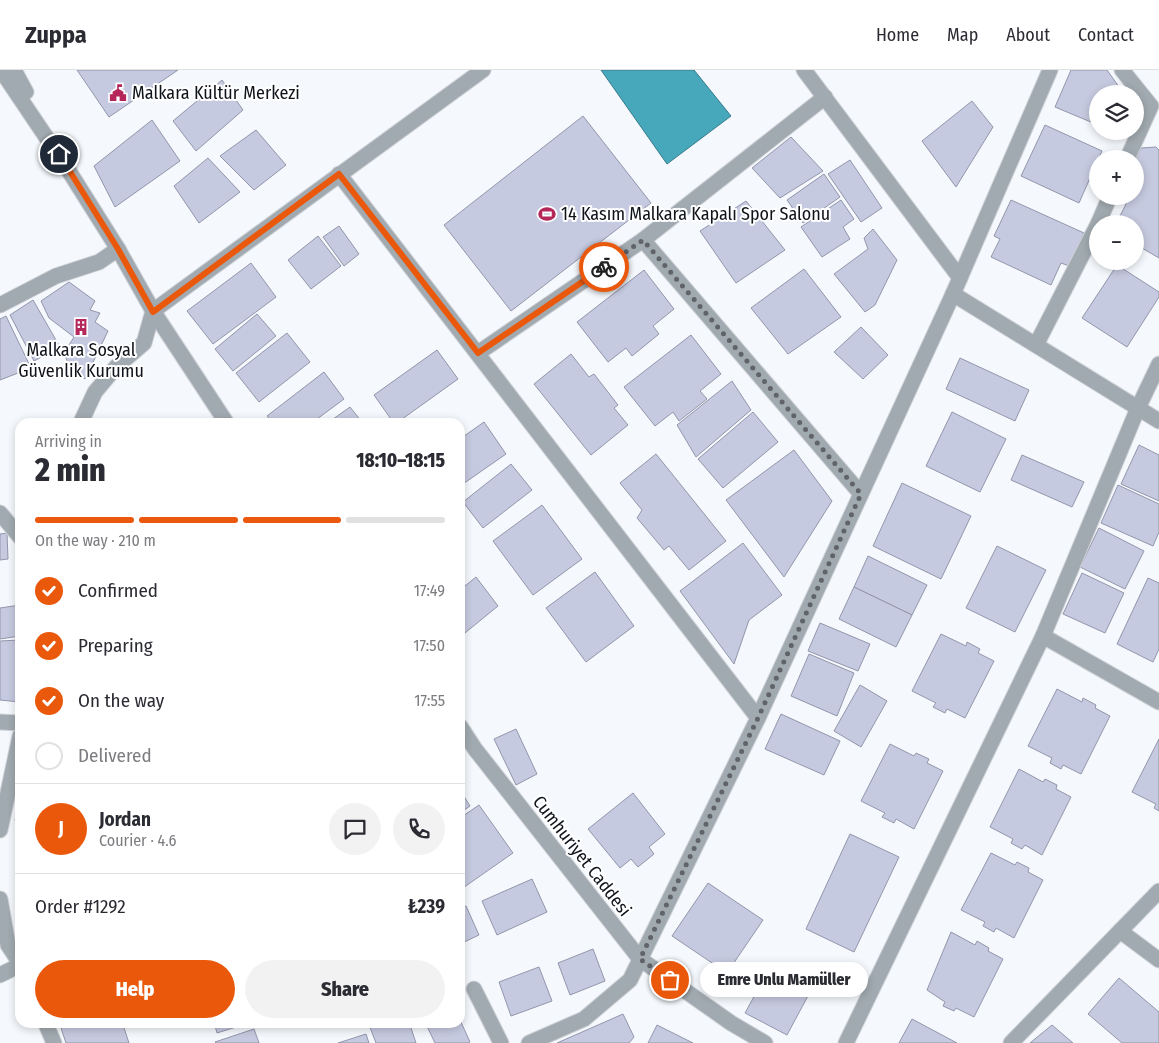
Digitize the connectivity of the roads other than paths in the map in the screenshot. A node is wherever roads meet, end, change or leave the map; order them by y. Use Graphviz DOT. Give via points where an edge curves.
graph roads {
  1 [pos="1,70"];
  2 [pos="14,70"];
  3 [pos="483,70"];
  4 [pos="804,70"];
  5 [pos="1050,70"];
  6 [pos="1122,70"];
  7 [pos="825,97"];
  8 [pos="1131,150"];
  9 [pos="67,168"];
  10 [pos="339,174"];
  11 [pos="643,240"];
  12 [pos="1089,242"];
  13 [pos="118,249"];
  14 [pos="960,278"];
  15 [pos="953,294"];
  16 [pos="0,305"];
  17 [pos="153,312"];
  18 [pos="1036,345"];
  19 [pos="478,353"];
  20 [pos="1159,364"];
  21 [pos="1138,408"];
  22 [pos="83,418"];
  23 [pos="223,418"];
  24 [pos="1159,421"];
  25 [pos="861,494"];
  26 [pos="0,513"];
  27 [pos="15,531"];
  28 [pos="1042,636"];
  29 [pos="1159,702"];
  30 [pos="758,718"];
  31 [pos="0,722"];
  32 [pos="15,724"];
  33 [pos="465,733"];
  34 [pos="15,760"];
  35 [pos="0,830"];
  36 [pos="1159,892"];
  37 [pos="0,899"];
  38 [pos="1120,931"];
  39 [pos="15,956"];
  40 [pos="640,959"];
  41 [pos="1159,960"];
  42 [pos="15,967"];
  43 [pos="0,975"];
  44 [pos="474,988"];
  45 [pos="48,1028"];
  46 [pos="54,1043"];
  47 [pos="501,1043"];
  48 [pos="529,1043"];
  49 [pos="765,1043"];
  50 [pos="846,1043"];
  51 [pos="1011,1043"];
  1 -- 9 [label="street"];
  2 -- 9 [label="street"];
  3 -- 10 [label="street"];
  4 -- 7 [label="street"];
  5 -- 14 [label="street"];
  6 -- 8 [label="street" via="1151,106"];
  7 -- 11 [label="street"];
  7 -- 14 [label="street"];
  9 -- 13 [label="street"];
  10 -- 17 [label="street"];
  10 -- 19 [label="street"];
  11 -- 19 [label="street"];
  11 -- 25 [label="street"];
  12 -- 18 [label="street"];
  13 -- 16 [label="street" via="99,262 56,276"];
  13 -- 17 [label="street"];
  14 -- 15 [label="street"];
  15 -- 18 [label="street"];
  15 -- 25 [label="street"];
  17 -- 22 [label="street" via="144,343 94,392"];
  17 -- 23 [label="street"];
  18 -- 21 [label="street"];
  19 -- 30 [label="street"];
  20 -- 21 [label="street"];
  21 -- 24 [label="street"];
  21 -- 28 [label="street"];
  25 -- 30 [label="street"];
  26 -- 27 [label="street"];
  28 -- 29 [label="street"];
  28 -- 50 [label="street"];
  30 -- 40 [label="street"];
  31 -- 32 [label="street"];
  33 -- 40 [label="street, Cumhuriyet Caddesi"];
  34 -- 35 [label="street"];
  36 -- 38 [label="street"];
  37 -- 39 [label="street" via="8,945"];
  38 -- 41 [label="street"];
  38 -- 51 [label="street"];
  40 -- 48 [label="street" via="630,980 584,1019"];
  40 -- 49 [label="street, Cumhuriyet Caddesi"];
  42 -- 43 [label="street"];
  44 -- 47 [label="street"];
  45 -- 46 [label="street"];
}
